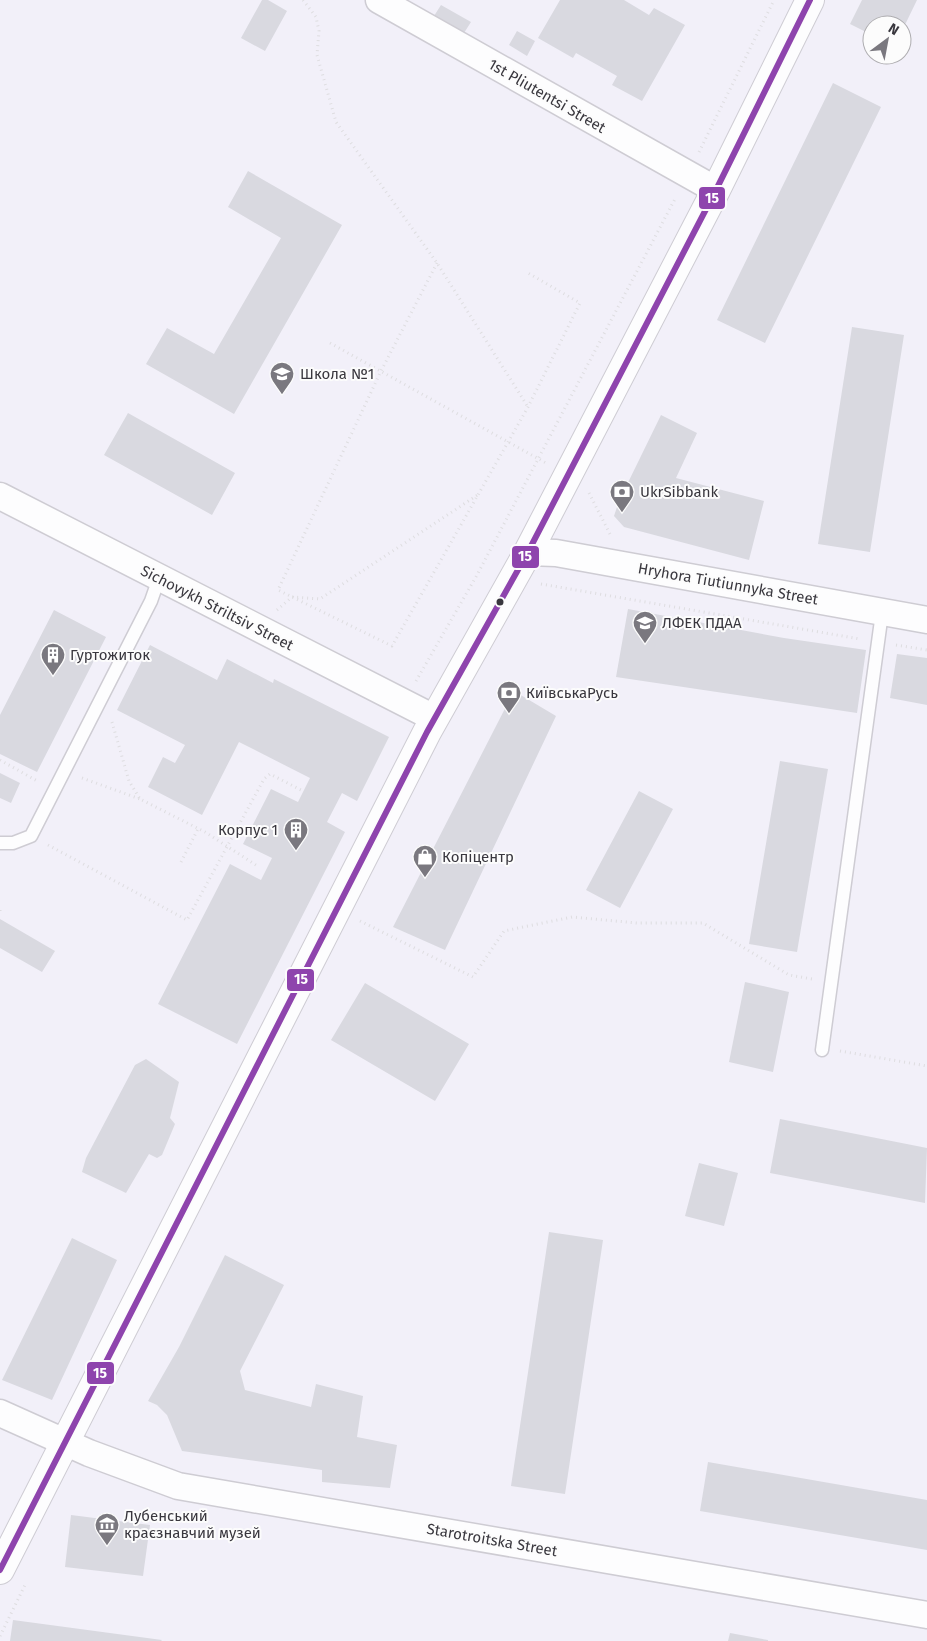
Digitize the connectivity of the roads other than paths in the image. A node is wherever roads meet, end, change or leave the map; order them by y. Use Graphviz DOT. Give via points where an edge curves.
graph roads {
  1 [pos="379,0"];
  2 [pos="810,0"];
  3 [pos="716,190"];
  4 [pos="0,496"];
  5 [pos="528,552"];
  6 [pos="159,578"];
  7 [pos="882,613"];
  8 [pos="927,620"];
  9 [pos="434,718"];
  10 [pos="0,843"];
  11 [pos="822,1050"];
  12 [pos="0,1413"];
  13 [pos="64,1442"];
  14 [pos="0,1570"];
  15 [pos="927,1615"];
  1 -- 3 [label="street, 1st Pliutentsi Street"];
  2 -- 3 [label="main road"];
  3 -- 5 [label="main road"];
  4 -- 6 [label="street, Sichovykh Striltsiv Street"];
  5 -- 7 [label="street, Hryhora Tiutiunnyka Street" via="556,553"];
  5 -- 9 [label="main road"];
  6 -- 9 [label="street, Sichovykh Striltsiv Street"];
  6 -- 10 [label="lane" via="151,601 31,836 13,843"];
  7 -- 8 [label="street, Hryhora Tiutiunnyka Street"];
  7 -- 11 [label="lane"];
  9 -- 13 [label="main road"];
  12 -- 13 [label="street, Starotroitska Street"];
  13 -- 14 [label="main road"];
  13 -- 15 [label="street, Starotroitska Street" via="178,1486"];
}
